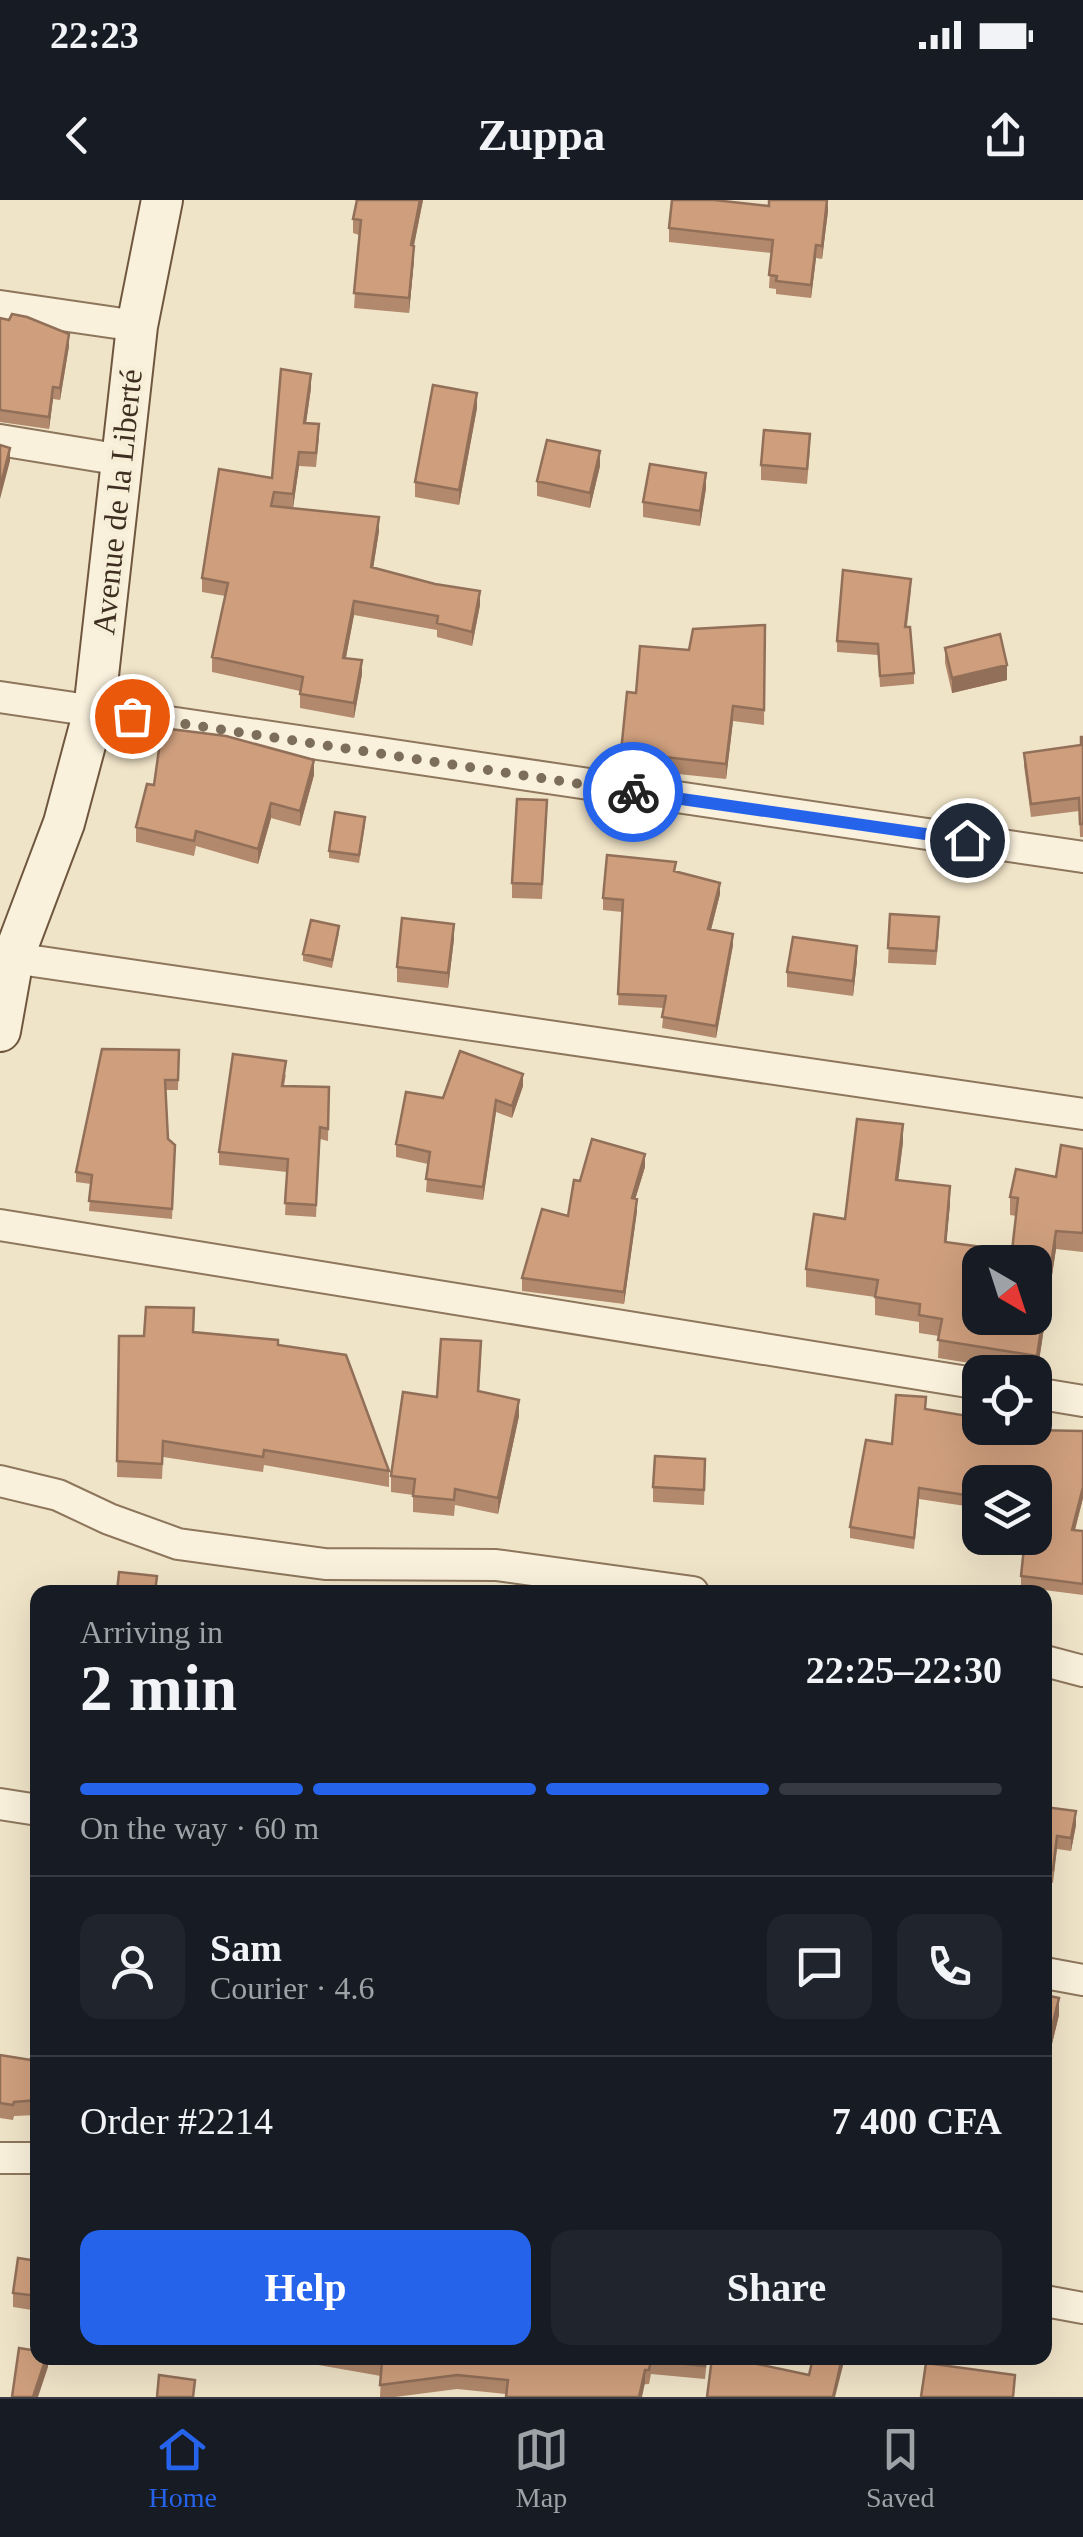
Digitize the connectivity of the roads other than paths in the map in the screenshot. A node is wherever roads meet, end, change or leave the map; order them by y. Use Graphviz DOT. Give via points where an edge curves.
graph roads {
  1 [pos="162,200"];
  2 [pos="0,306"];
  3 [pos="137,326"];
  4 [pos="0,440"];
  5 [pos="122,460"];
  6 [pos="0,697"];
  7 [pos="94,710"];
  8 [pos="1083,857"];
  9 [pos="6,957"];
  10 [pos="0,1032"];
  11 [pos="1083,1114"];
  12 [pos="0,1225"];
  13 [pos="962,1381"];
  14 [pos="1052,1396"];
  15 [pos="1083,1401"];
  16 [pos="0,1481"];
  17 [pos="641,1585"];
  18 [pos="1052,1662"];
  19 [pos="1083,1671"];
  20 [pos="0,1804"];
  21 [pos="30,1809"];
  22 [pos="1052,1974"];
  23 [pos="1083,1980"];
  24 [pos="0,2158"];
  25 [pos="30,2158"];
  26 [pos="1052,2301"];
  27 [pos="1083,2308"];
  1 -- 3 [label="street, Avenue de la Liberté"];
  2 -- 3 [label="street"];
  3 -- 5 [label="street, Avenue de la Liberté"];
  4 -- 5 [label="street"];
  5 -- 7 [label="street, Avenue de la Liberté"];
  6 -- 7 [label="street"];
  7 -- 8 [label="street"];
  7 -- 9 [label="street, Avenue de la Liberté" via="64,823"];
  9 -- 10 [label="street, Avenue de la Liberté"];
  9 -- 11 [label="street"];
  12 -- 13 [label="street"];
  14 -- 15 [label="street"];
  16 -- 17 [label="street" via="58,1494 178,1544 325,1564 496,1565"];
  18 -- 19 [label="street"];
  20 -- 21 [label="street"];
  22 -- 23 [label="street"];
  24 -- 25 [label="street"];
  26 -- 27 [label="street"];
}
